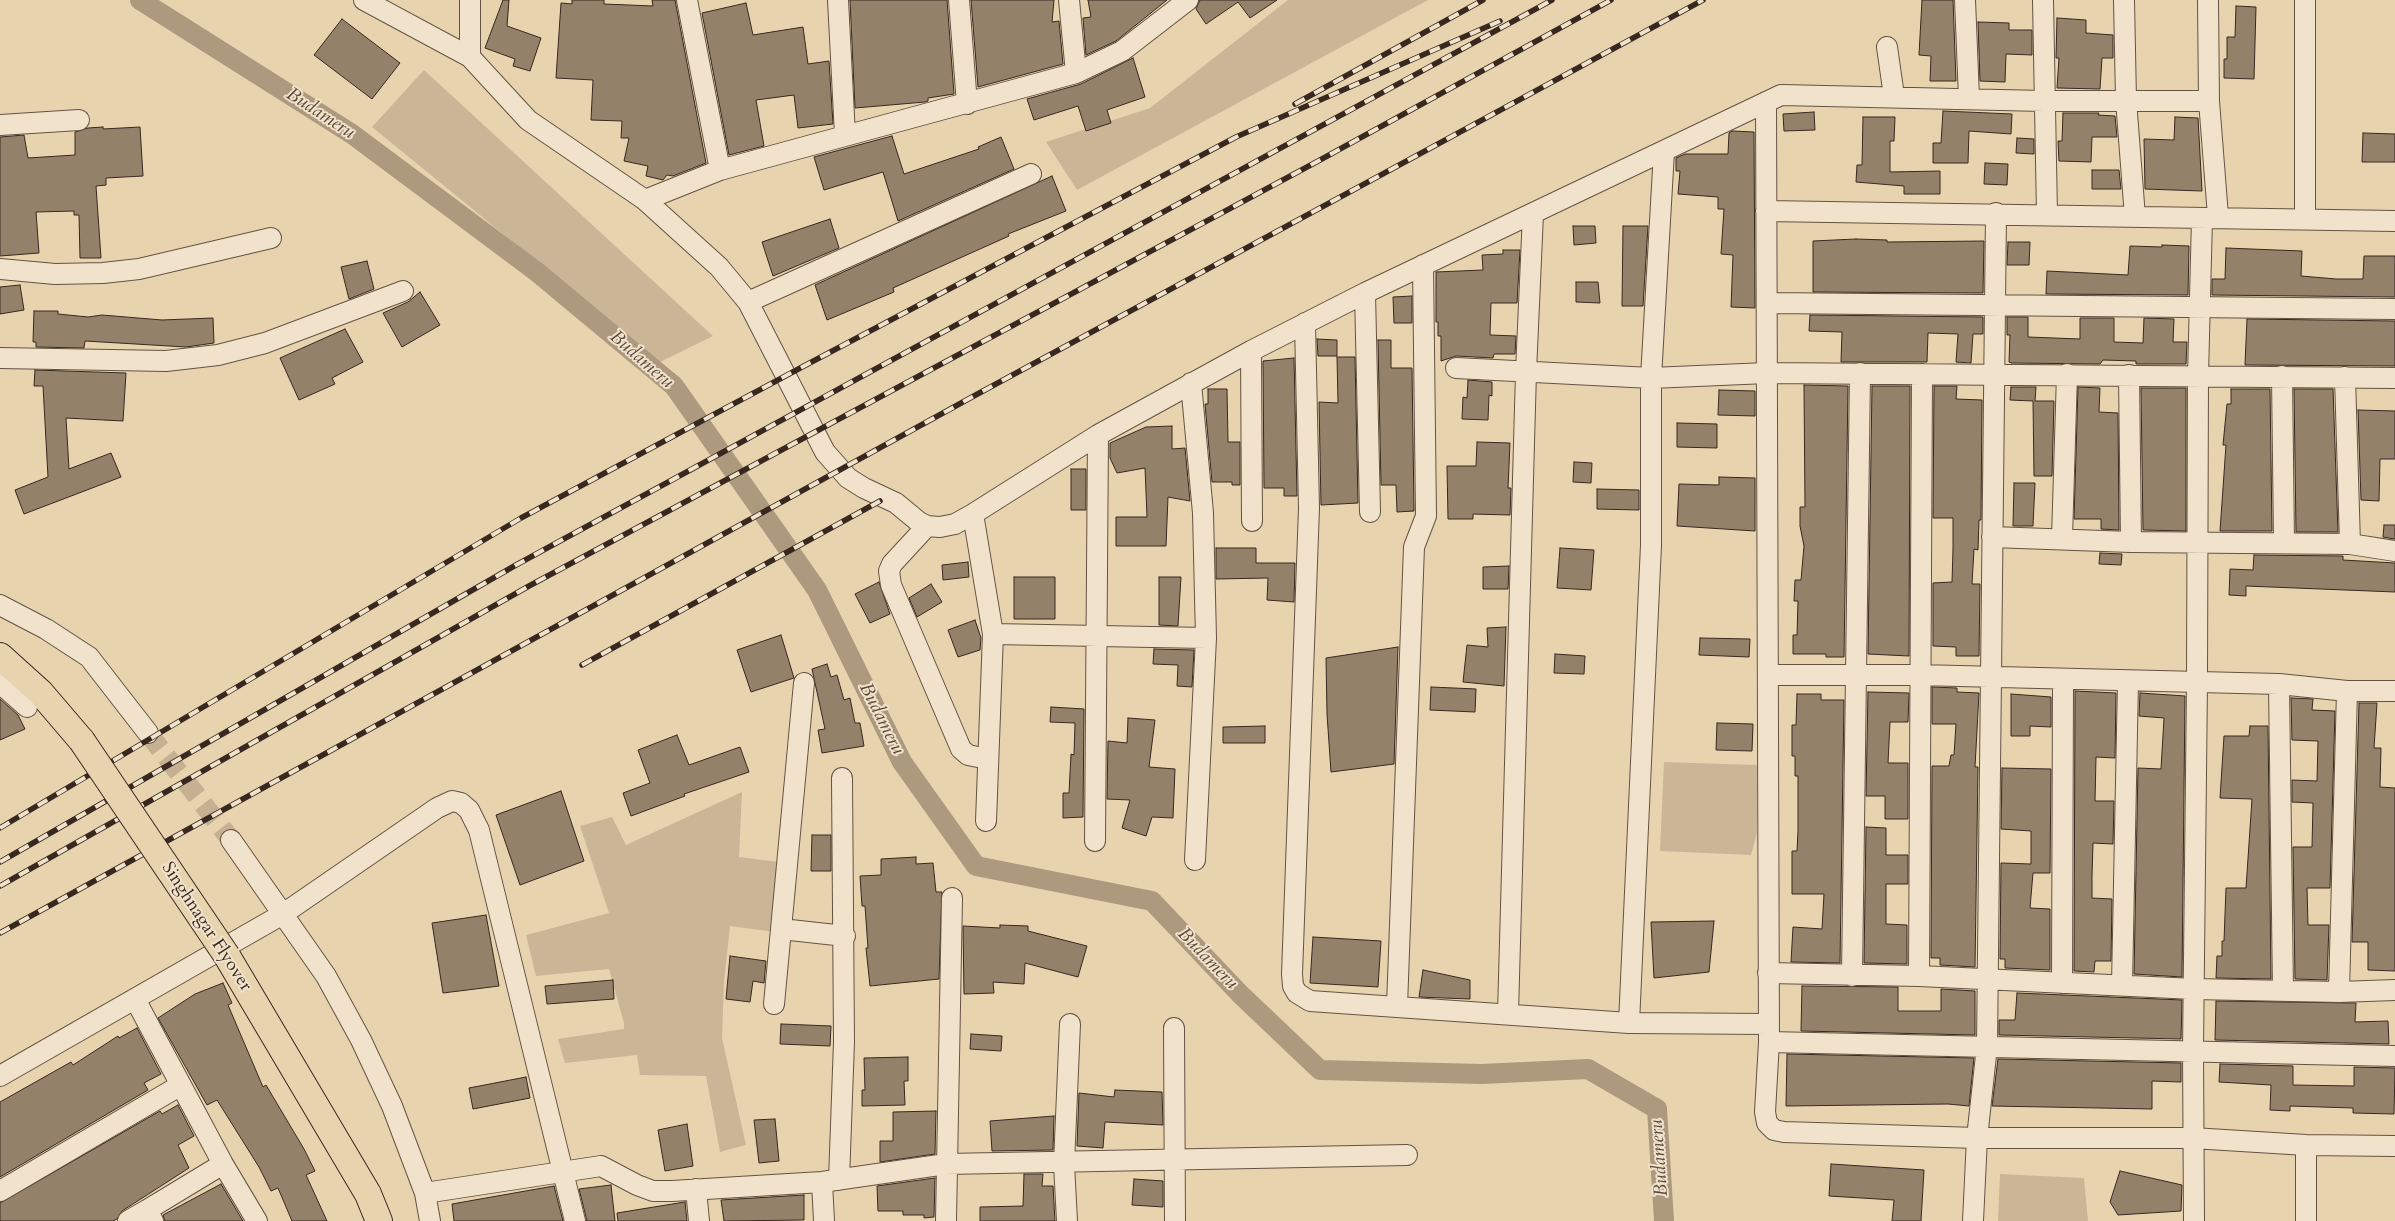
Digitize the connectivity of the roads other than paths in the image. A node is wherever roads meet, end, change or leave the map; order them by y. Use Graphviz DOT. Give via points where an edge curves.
graph roads {
  1 [pos="364,0"];
  2 [pos="470,0"];
  3 [pos="687,0"];
  4 [pos="838,0"];
  5 [pos="959,0"];
  6 [pos="1068,0"];
  7 [pos="1188,0"];
  8 [pos="1965,0"];
  9 [pos="2043,0"];
  10 [pos="2124,0"];
  11 [pos="2208,0"];
  12 [pos="2305,0"];
  13 [pos="1887,47"];
  14 [pos="470,57"];
  15 [pos="1076,73"];
  16 [pos="1894,96"];
  17 [pos="1969,98"];
  18 [pos="2126,100"];
  19 [pos="2044,101"];
  20 [pos="2209,101"];
  21 [pos="1766,102"];
  22 [pos="967,104"];
  23 [pos="79,120"];
  24 [pos="0,125"];
  25 [pos="845,135"];
  26 [pos="1664,151"];
  27 [pos="720,170"];
  28 [pos="1031,174"];
  29 [pos="645,200"];
  30 [pos="1766,211"];
  31 [pos="1996,213"];
  32 [pos="1533,214"];
  33 [pos="2047,214"];
  34 [pos="2135,217"];
  35 [pos="2210,217"];
  36 [pos="2304,219"];
  37 [pos="2395,221"];
  38 [pos="271,238"];
  39 [pos="1423,265"];
  40 [pos="0,269"];
  41 [pos="403,291"];
  42 [pos="1365,292"];
  43 [pos="748,302"];
  44 [pos="1768,302"];
  45 [pos="1996,303"];
  46 [pos="2199,306"];
  47 [pos="2395,309"];
  48 [pos="1305,323"];
  49 [pos="1251,351"];
  50 [pos="0,358"];
  51 [pos="1456,368"];
  52 [pos="1526,372"];
  53 [pos="1767,373"];
  54 [pos="1860,373"];
  55 [pos="1994,373"];
  56 [pos="1922,374"];
  57 [pos="2066,374"];
  58 [pos="2129,375"];
  59 [pos="2198,376"];
  60 [pos="2282,376"];
  61 [pos="2345,377"];
  62 [pos="1651,378"];
  63 [pos="2395,378"];
  64 [pos="1190,383"];
  65 [pos="1098,435"];
  66 [pos="1370,512"];
  67 [pos="973,514"];
  68 [pos="1252,521"];
  69 [pos="927,526"];
  70 [pos="1992,537"];
  71 [pos="2062,538"];
  72 [pos="2131,542"];
  73 [pos="2198,542"];
  74 [pos="2284,543"];
  75 [pos="2350,544"];
  76 [pos="2395,551"];
  77 [pos="0,605"];
  78 [pos="993,634"];
  79 [pos="1098,635"];
  80 [pos="1206,638"];
  81 [pos="0,656"];
  82 [pos="1768,675"];
  83 [pos="1919,675"];
  84 [pos="1856,676"];
  85 [pos="1991,678"];
  86 [pos="2063,680"];
  87 [pos="2128,682"];
  88 [pos="2197,682"];
  89 [pos="0,683"];
  90 [pos="804,683"];
  91 [pos="2279,684"];
  92 [pos="2347,691"];
  93 [pos="2395,692"];
  94 [pos="27,707"];
  95 [pos="148,733"];
  96 [pos="988,759"];
  97 [pos="842,778"];
  98 [pos="986,821"];
  99 [pos="231,840"];
  100 [pos="1095,841"];
  101 [pos="1195,860"];
  102 [pos="952,898"];
  103 [pos="282,914"];
  104 [pos="781,929"];
  105 [pos="845,936"];
  106 [pos="1768,973"];
  107 [pos="1852,976"];
  108 [pos="1919,976"];
  109 [pos="1987,980"];
  110 [pos="2062,983"];
  111 [pos="2122,985"];
  112 [pos="2194,989"];
  113 [pos="2395,990"];
  114 [pos="2283,991"];
  115 [pos="2339,992"];
  116 [pos="136,998"];
  117 [pos="774,1004"];
  118 [pos="1397,1006"];
  119 [pos="1508,1013"];
  120 [pos="1628,1023"];
  121 [pos="1070,1024"];
  122 [pos="1174,1028"];
  123 [pos="1769,1033"];
  124 [pos="1987,1046"];
  125 [pos="2193,1051"];
  126 [pos="2395,1056"];
  127 [pos="0,1076"];
  128 [pos="181,1085"];
  129 [pos="1977,1138"];
  130 [pos="2192,1138"];
  131 [pos="2306,1144"];
  132 [pos="2395,1146"];
  133 [pos="1406,1155"];
  134 [pos="1175,1161"];
  135 [pos="223,1164"];
  136 [pos="946,1164"];
  137 [pos="1064,1164"];
  138 [pos="564,1172"];
  139 [pos="831,1180"];
  140 [pos="696,1189"];
  141 [pos="0,1191"];
  142 [pos="425,1193"];
  143 [pos="150,1216"];
  144 [pos="128,1221"];
  145 [pos="257,1221"];
  146 [pos="378,1221"];
  147 [pos="430,1221"];
  148 [pos="575,1221"];
  149 [pos="699,1221"];
  150 [pos="824,1221"];
  151 [pos="946,1221"];
  152 [pos="1066,1221"];
  153 [pos="1175,1221"];
  154 [pos="1973,1221"];
  155 [pos="2194,1221"];
  156 [pos="2306,1221"];
  1 -- 14 [label="street"];
  2 -- 14 [label="street"];
  3 -- 27 [label="street"];
  4 -- 25 [label="street"];
  5 -- 22 [label="street"];
  6 -- 15 [label="street"];
  7 -- 15 [label="street" via="1122,51"];
  8 -- 17 [label="street"];
  9 -- 19 [label="street"];
  10 -- 18 [label="street"];
  11 -- 20 [label="street"];
  12 -- 36 [label="street"];
  13 -- 16 [label="street"];
  14 -- 29 [label="street" via="528,120"];
  15 -- 22 [label="street"];
  16 -- 17 [label="street"];
  16 -- 21 [label="street" via="1781,95"];
  17 -- 19 [label="street"];
  18 -- 19 [label="street"];
  18 -- 20 [label="street"];
  18 -- 34 [label="street"];
  19 -- 33 [label="street"];
  20 -- 35 [label="street"];
  21 -- 26 [label="street"];
  21 -- 30 [label="street"];
  22 -- 25 [label="street"];
  23 -- 24 [label="street"];
  25 -- 27 [label="street"];
  26 -- 32 [label="street"];
  26 -- 62 [label="street"];
  27 -- 29 [label="street"];
  28 -- 43 [label="street"];
  29 -- 43 [label="street" via="719,267"];
  30 -- 31 [label="street"];
  30 -- 44 [label="street"];
  31 -- 33 [label="street"];
  31 -- 45 [label="street"];
  32 -- 39 [label="street"];
  32 -- 52 [label="street"];
  33 -- 34 [label="street"];
  34 -- 35 [label="street"];
  35 -- 36 [label="street"];
  35 -- 46 [label="street"];
  36 -- 37 [label="street"];
  38 -- 40 [label="street" via="166,265 130,270 54,274"];
  39 -- 42 [label="street"];
  39 -- 118 [label="street" via="1426,516 1414,547"];
  41 -- 50 [label="street" via="266,343 218,355 166,361"];
  42 -- 48 [label="street"];
  42 -- 66 [label="street"];
  43 -- 69 [label="street" via="835,466 864,488 896,503"];
  44 -- 45 [label="street"];
  44 -- 53 [label="street"];
  45 -- 46 [label="street"];
  45 -- 55 [label="street"];
  46 -- 47 [label="street"];
  46 -- 59 [label="street"];
  48 -- 49 [label="street"];
  48 -- 118 [label="street" via="1309,508 1293,986 1302,998 1310,1001"];
  49 -- 64 [label="street"];
  49 -- 68 [label="street"];
  51 -- 52 [label="street"];
  52 -- 62 [label="street"];
  52 -- 119 [label="street"];
  53 -- 54 [label="street"];
  53 -- 62 [label="street"];
  53 -- 82 [label="street"];
  54 -- 56 [label="street"];
  54 -- 84 [label="street"];
  55 -- 56 [label="street"];
  55 -- 57 [label="street"];
  55 -- 70 [label="street"];
  56 -- 83 [label="street"];
  57 -- 58 [label="street"];
  57 -- 71 [label="street"];
  58 -- 59 [label="street"];
  58 -- 72 [label="street"];
  59 -- 60 [label="street"];
  59 -- 73 [label="street"];
  60 -- 61 [label="street"];
  60 -- 74 [label="street"];
  61 -- 63 [label="street"];
  61 -- 75 [label="street"];
  62 -- 120 [label="street" via="1651,545"];
  64 -- 65 [label="street"];
  64 -- 80 [label="street" via="1204,513"];
  65 -- 67 [label="street"];
  65 -- 79 [label="street"];
  67 -- 69 [label="street" via="955,524"];
  67 -- 78 [label="street"];
  69 -- 96 [label="street" via="892,564 889,571 891,585 961,748 968,754"];
  70 -- 71 [label="street"];
  70 -- 85 [label="street"];
  71 -- 72 [label="street"];
  72 -- 73 [label="street"];
  73 -- 74 [label="street"];
  73 -- 88 [label="street"];
  74 -- 75 [label="street"];
  75 -- 76 [label="street"];
  77 -- 95 [label="street" via="89,657"];
  78 -- 79 [label="street"];
  78 -- 96 [label="street"];
  79 -- 80 [label="street"];
  79 -- 100 [label="street"];
  80 -- 101 [label="street"];
  81 -- 146 [label="main road, Singhnagar Flyover, bridge" via="41,693 82,741 221,948 368,1194"];
  82 -- 84 [label="street"];
  82 -- 106 [label="street"];
  83 -- 84 [label="street"];
  83 -- 85 [label="street"];
  83 -- 108 [label="street"];
  84 -- 107 [label="street"];
  85 -- 86 [label="street"];
  85 -- 109 [label="street"];
  86 -- 87 [label="street"];
  86 -- 110 [label="street"];
  87 -- 88 [label="street"];
  87 -- 111 [label="street"];
  88 -- 91 [label="street"];
  88 -- 112 [label="street"];
  89 -- 94 [label="street"];
  90 -- 104 [label="street"];
  91 -- 92 [label="street"];
  91 -- 114 [label="street"];
  92 -- 93 [label="street"];
  92 -- 115 [label="street"];
  96 -- 98 [label="street"];
  97 -- 105 [label="street"];
  99 -- 103 [label="street"];
  102 -- 136 [label="street"];
  103 -- 116 [label="street"];
  103 -- 138 [label="street" via="437,808 452,802 461,803 469,810 479,830"];
  103 -- 142 [label="street" via="326,976 361,1040 392,1106"];
  104 -- 105 [label="street"];
  104 -- 117 [label="street"];
  105 -- 139 [label="street" via="844,1042"];
  106 -- 107 [label="street"];
  106 -- 123 [label="street"];
  107 -- 108 [label="street"];
  108 -- 109 [label="street"];
  109 -- 110 [label="street"];
  109 -- 124 [label="street"];
  110 -- 111 [label="street"];
  111 -- 112 [label="street"];
  112 -- 114 [label="street"];
  112 -- 125 [label="street"];
  113 -- 115 [label="street"];
  114 -- 115 [label="street"];
  116 -- 127 [label="street"];
  116 -- 128 [label="street"];
  118 -- 119 [label="street"];
  119 -- 120 [label="street"];
  120 -- 123 [label="street"];
  121 -- 137 [label="street"];
  122 -- 134 [label="street"];
  123 -- 124 [label="street"];
  123 -- 129 [label="street" via="1765,1112 1774,1130"];
  124 -- 125 [label="street"];
  124 -- 129 [label="street"];
  125 -- 126 [label="street"];
  125 -- 130 [label="street"];
  128 -- 135 [label="street"];
  128 -- 141 [label="street"];
  129 -- 130 [label="street"];
  129 -- 154 [label="street"];
  130 -- 131 [label="street"];
  130 -- 155 [label="street"];
  131 -- 132 [label="street"];
  131 -- 156 [label="street"];
  133 -- 134 [label="street"];
  134 -- 137 [label="street"];
  134 -- 153 [label="street"];
  135 -- 143 [label="street"];
  135 -- 145 [label="street"];
  136 -- 137 [label="street"];
  136 -- 139 [label="street"];
  136 -- 151 [label="street"];
  137 -- 152 [label="street"];
  138 -- 140 [label="street" via="601,1166 653,1190"];
  138 -- 142 [label="street"];
  138 -- 148 [label="street"];
  139 -- 140 [label="street"];
  139 -- 150 [label="street"];
  140 -- 149 [label="street"];
  142 -- 147 [label="street"];
  143 -- 144 [label="street"];
}
